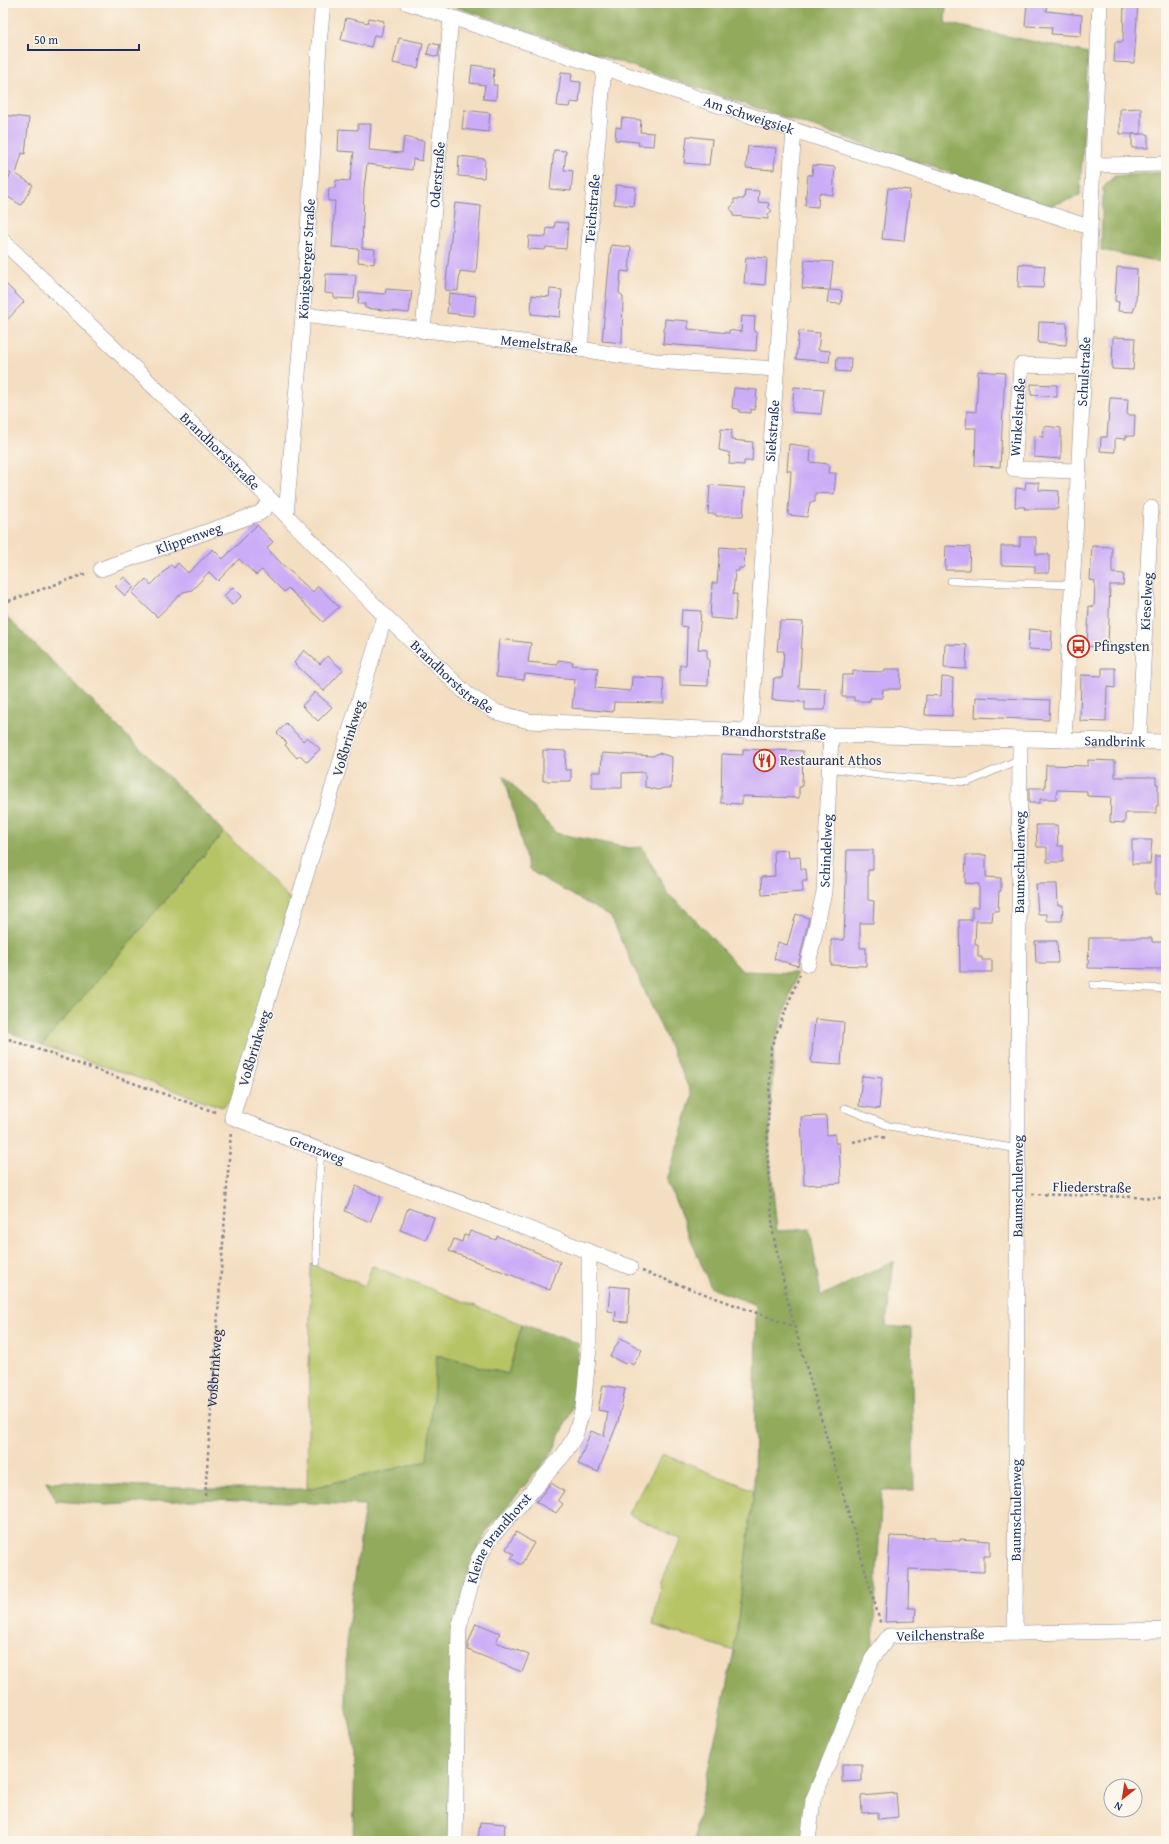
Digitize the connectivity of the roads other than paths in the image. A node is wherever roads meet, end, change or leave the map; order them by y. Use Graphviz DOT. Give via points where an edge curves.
graph roads {
  1 [pos="323,3"];
  2 [pos="408,3"];
  3 [pos="1100,3"];
  4 [pos="451,18"];
  5 [pos="604,68"];
  6 [pos="794,130"];
  7 [pos="1166,164"];
  8 [pos="1093,165"];
  9 [pos="1089,226"];
  10 [pos="3,241"];
  11 [pos="303,315"];
  12 [pos="423,331"];
  13 [pos="580,349"];
  14 [pos="1084,367"];
  15 [pos="776,368"];
  16 [pos="1078,472"];
  17 [pos="272,501"];
  18 [pos="1151,508"];
  19 [pos="286,515"];
  20 [pos="101,569"];
  21 [pos="951,581"];
  22 [pos="1072,585"];
  23 [pos="385,616"];
  24 [pos="750,731"];
  25 [pos="831,735"];
  26 [pos="1020,740"];
  27 [pos="1064,740"];
  28 [pos="1138,741"];
  29 [pos="1166,742"];
  30 [pos="1020,759"];
  31 [pos="830,768"];
  32 [pos="808,964"];
  33 [pos="1093,985"];
  34 [pos="1166,989"];
  35 [pos="845,1108"];
  36 [pos="232,1117"];
  37 [pos="1018,1149"];
  38 [pos="321,1150"];
  39 [pos="589,1252"];
  40 [pos="317,1262"];
  41 [pos="630,1267"];
  42 [pos="1166,1630"];
  43 [pos="1015,1633"];
  44 [pos="455,1841"];
  45 [pos="808,1841"];
  1 -- 11 [label="street, Königsberger Straße"];
  2 -- 4 [label="street, Am Schweigsiek"];
  3 -- 8 [label="street, Schulstraße"];
  4 -- 5 [label="street, Am Schweigsiek"];
  4 -- 12 [label="street, Oderstraße"];
  5 -- 6 [label="street, Am Schweigsiek"];
  5 -- 13 [label="street, Teichstraße"];
  6 -- 9 [label="street, Am Schweigsiek"];
  6 -- 15 [label="street, Siekstraße"];
  7 -- 8 [label="street"];
  8 -- 9 [label="street, Schulstraße"];
  9 -- 14 [label="street, Schulstraße"];
  10 -- 17 [label="street, Brandhorststraße"];
  11 -- 12 [label="street, Memelstraße"];
  11 -- 19 [label="street, Königsberger Straße"];
  12 -- 13 [label="street, Memelstraße"];
  13 -- 15 [label="street, Memelstraße" via="655,361"];
  14 -- 16 [label="street, Schulstraße"];
  14 -- 16 [label="street, Winkelstraße" via="1021,365 1014,469"];
  15 -- 24 [label="street, Siekstraße"];
  16 -- 22 [label="street, Schulstraße"];
  17 -- 19 [label="street, Brandhorststraße"];
  17 -- 20 [label="street, Klippenweg" via="260,513"];
  18 -- 28 [label="street, Kieselweg"];
  19 -- 23 [label="street, Brandhorststraße"];
  21 -- 22 [label="lane"];
  22 -- 27 [label="street, Schulstraße"];
  23 -- 24 [label="street, Brandhorststraße" via="468,696 496,712 529,721"];
  23 -- 36 [label="street, Voßbrinkweg"];
  24 -- 25 [label="street, Brandhorststraße"];
  25 -- 26 [label="street, Brandhorststraße"];
  25 -- 31 [label="street, Schindelweg"];
  26 -- 27 [label="street, Brandhorststraße"];
  26 -- 30 [label="street, Baumschulenweg"];
  27 -- 28 [label="street, Sandbrink"];
  28 -- 29 [label="street, Sandbrink"];
  30 -- 31 [label="lane" via="968,782 885,776"];
  30 -- 37 [label="street, Baumschulenweg"];
  31 -- 32 [label="street, Schindelweg" via="824,892"];
  33 -- 34 [label="lane"];
  35 -- 37 [label="lane" via="889,1126"];
  36 -- 38 [label="street, Grenzweg"];
  37 -- 43 [label="street, Baumschulenweg"];
  38 -- 39 [label="street, Grenzweg"];
  38 -- 40 [label="lane" via="316,1224"];
  39 -- 41 [label="street, Grenzweg"];
  39 -- 44 [label="street, Kleine Brandhorst" via="589,1348 583,1408 575,1436 564,1454 490,1539 478,1559 459,1628"];
  42 -- 43 [label="street, Veilchenstraße"];
  43 -- 45 [label="street, Veilchenstraße" via="889,1636 872,1659 813,1800"];
}
